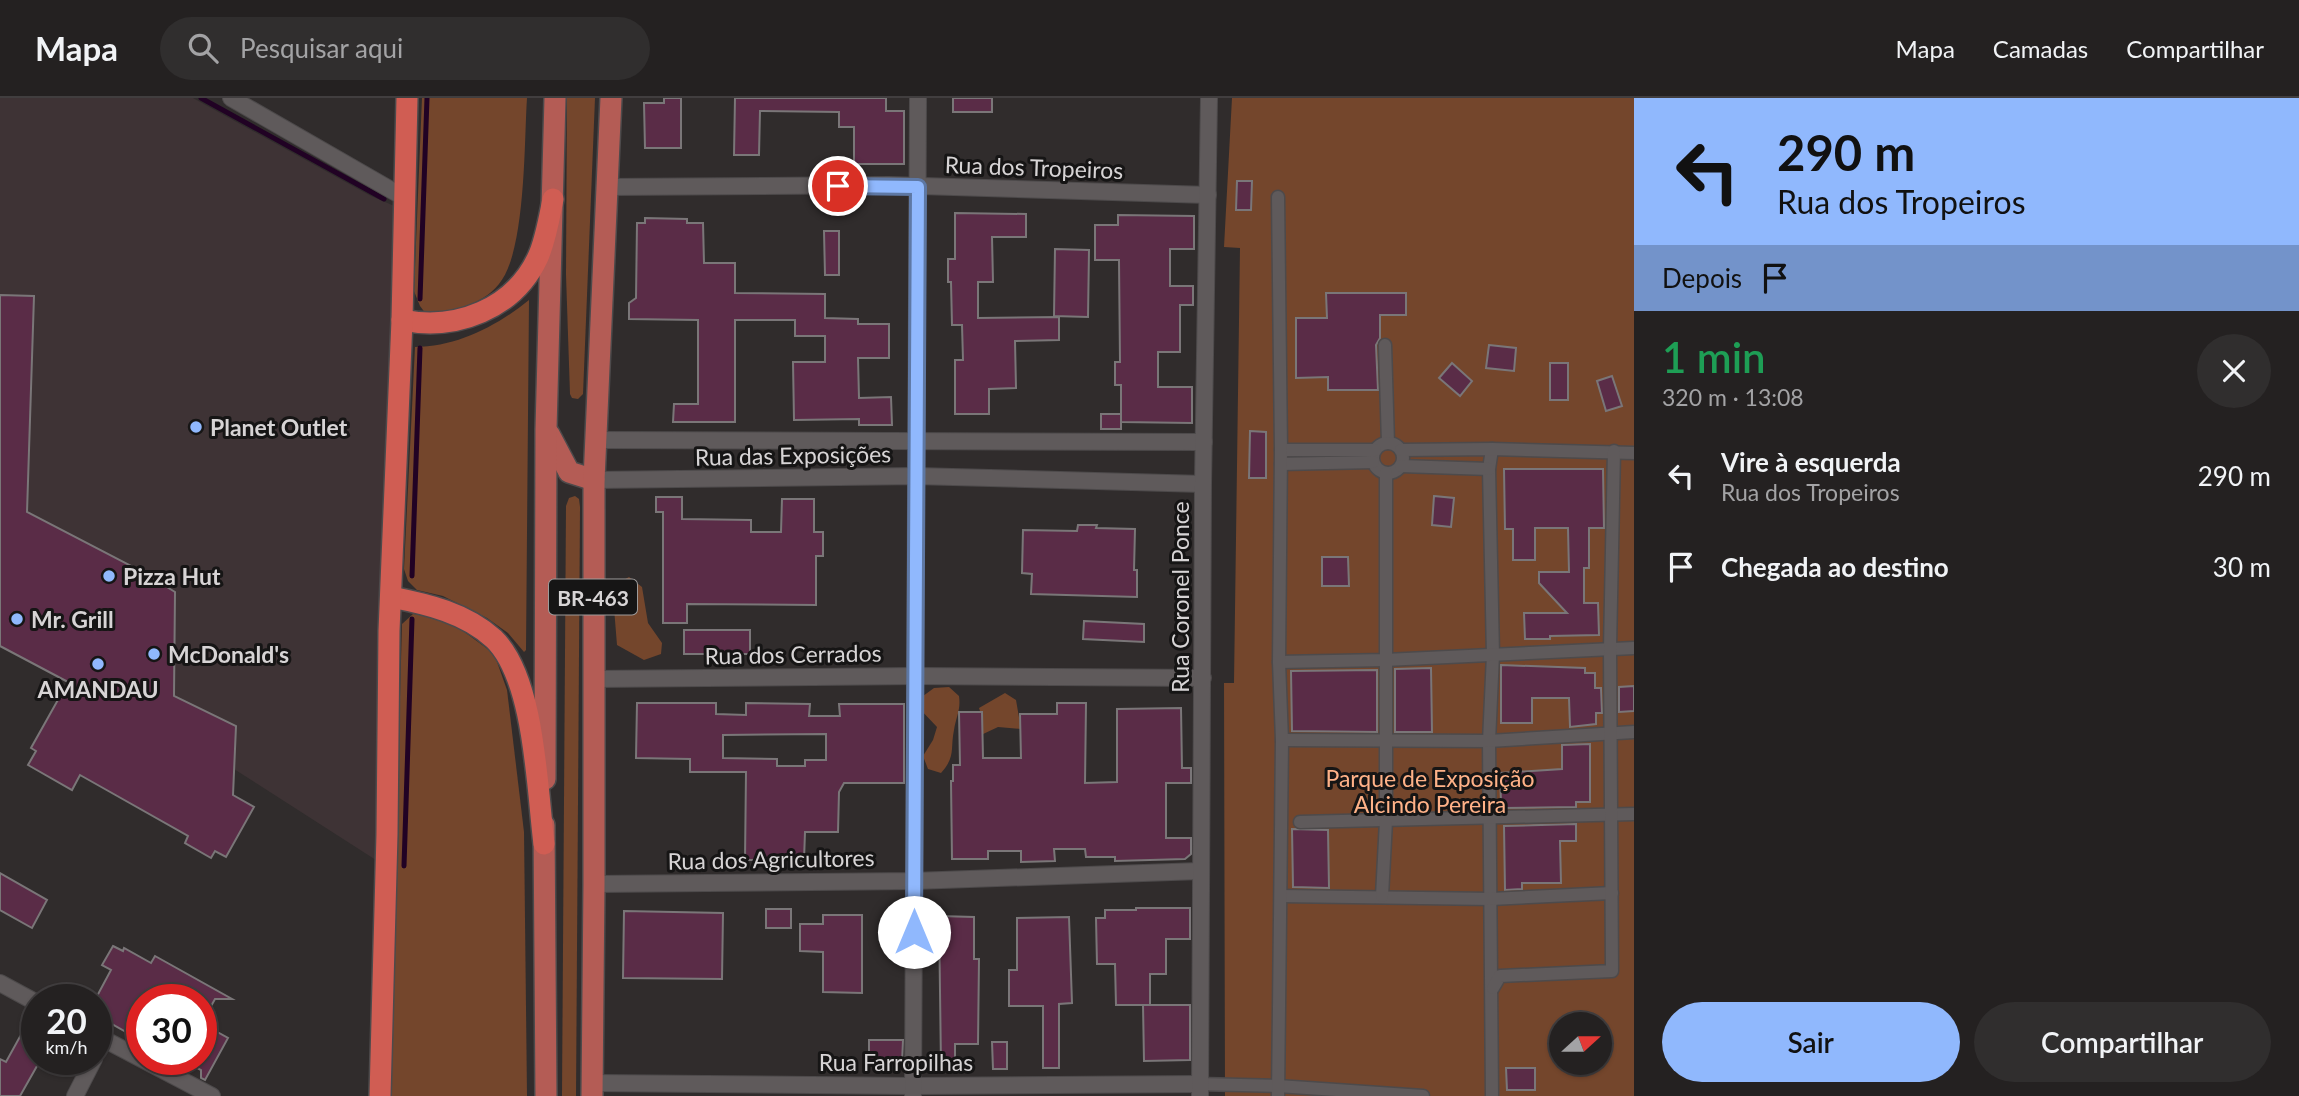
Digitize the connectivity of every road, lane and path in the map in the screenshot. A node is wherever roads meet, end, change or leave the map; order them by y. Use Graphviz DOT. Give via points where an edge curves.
graph roads {
  1 [pos="231,98"];
  2 [pos="407,98"];
  3 [pos="555,98"];
  4 [pos="611,98"];
  5 [pos="918,98"];
  6 [pos="1209,98"];
  7 [pos="606,187"];
  8 [pos="918,187"];
  9 [pos="1208,195"];
  10 [pos="1278,197"];
  11 [pos="405,198"];
  12 [pos="553,199"];
  13 [pos="402,320"];
  14 [pos="1385,345"];
  15 [pos="546,429"];
  16 [pos="595,440"];
  17 [pos="916,442"];
  18 [pos="1204,442"];
  19 [pos="1388,443"];
  20 [pos="1492,449"];
  21 [pos="1401,450"];
  22 [pos="1614,451"];
  23 [pos="1634,453"];
  24 [pos="1374,456"];
  25 [pos="1281,457"];
  26 [pos="1401,466"];
  27 [pos="1489,469"];
  28 [pos="1386,473"];
  29 [pos="916,476"];
  30 [pos="594,480"];
  31 [pos="1203,484"];
  32 [pos="391,597"];
  33 [pos="1609,648"];
  34 [pos="1634,648"];
  35 [pos="1493,655"];
  36 [pos="1384,660"];
  37 [pos="1279,662"];
  38 [pos="915,676"];
  39 [pos="593,678"];
  40 [pos="1203,678"];
  41 [pos="1609,732"];
  42 [pos="1634,732"];
  43 [pos="1282,740"];
  44 [pos="1386,741"];
  45 [pos="1489,741"];
  46 [pos="1611,814"];
  47 [pos="1634,814"];
  48 [pos="1490,818"];
  49 [pos="1386,821"];
  50 [pos="1300,822"];
  51 [pos="544,844"];
  52 [pos="1200,871"];
  53 [pos="914,881"];
  54 [pos="594,884"];
  55 [pos="1612,894"];
  56 [pos="1281,896"];
  57 [pos="1382,896"];
  58 [pos="1491,899"];
  59 [pos="0,983"];
  60 [pos="1493,988"];
  61 [pos="21,994"];
  62 [pos="112,1043"];
  63 [pos="86,1075"];
  64 [pos="592,1089"];
  65 [pos="1200,1090"];
  66 [pos="913,1091"];
  67 [pos="1278,1091"];
  68 [pos="75,1096"];
  69 [pos="212,1096"];
  70 [pos="380,1096"];
  71 [pos="546,1096"];
  72 [pos="1423,1096"];
  73 [pos="1492,1096"];
  1 -- 11 [label="street"];
  2 -- 11 [label="highway"];
  3 -- 12 [label="main road, BR-463"];
  4 -- 7 [label="main road, BR-463"];
  5 -- 8 [label="street"];
  6 -- 9 [label="street, Rua Coronel Ponce"];
  7 -- 8 [label="street, Rua dos Tropeiros"];
  7 -- 16 [label="main road, BR-463"];
  8 -- 9 [label="street, Rua dos Tropeiros"];
  8 -- 17 [label="street"];
  9 -- 18 [label="street, Rua Coronel Ponce"];
  10 -- 25 [label="street"];
  11 -- 13 [label="highway"];
  12 -- 13 [label="highway" via="537,258 521,284 498,304 471,318 441,324"];
  12 -- 15 [label="main road, BR-463"];
  13 -- 32 [label="highway"];
  14 -- 19 [label="street"];
  15 -- 30 [label="main road" via="569,472"];
  15 -- 51 [label="main road, BR-463"];
  16 -- 17 [label="street, Rua das Exposições"];
  16 -- 30 [label="main road, BR-463"];
  17 -- 18 [label="street, Rua das Exposições"];
  17 -- 29 [label="street"];
  18 -- 31 [label="street, Rua Coronel Ponce"];
  19 -- 21 [label="street"];
  19 -- 24 [label="street"];
  20 -- 21 [label="street"];
  20 -- 22 [label="street"];
  20 -- 27 [label="street"];
  21 -- 26 [label="street"];
  22 -- 23 [label="street"];
  22 -- 33 [label="street"];
  24 -- 25 [label="street"];
  24 -- 28 [label="street" via="1379,470"];
  25 -- 37 [label="street"];
  26 -- 27 [label="street"];
  26 -- 28 [label="street"];
  27 -- 35 [label="street"];
  28 -- 36 [label="street"];
  29 -- 30 [label="street, Rua das Exposições"];
  29 -- 31 [label="street, Rua das Exposições"];
  29 -- 38 [label="street"];
  30 -- 39 [label="main road, BR-463"];
  31 -- 40 [label="street, Rua Coronel Ponce"];
  32 -- 51 [label="highway" via="456,615 495,640 508,657 529,723"];
  32 -- 70 [label="highway"];
  33 -- 34 [label="street"];
  33 -- 35 [label="street"];
  33 -- 41 [label="street"];
  35 -- 36 [label="street"];
  35 -- 45 [label="street"];
  36 -- 37 [label="street"];
  36 -- 44 [label="street"];
  37 -- 43 [label="street"];
  38 -- 39 [label="street, Rua dos Cerrados"];
  38 -- 40 [label="street, Rua dos Cerrados"];
  38 -- 53 [label="street"];
  39 -- 54 [label="main road, BR-463"];
  40 -- 52 [label="street, Rua Coronel Ponce"];
  41 -- 42 [label="street"];
  41 -- 45 [label="street"];
  41 -- 46 [label="street"];
  43 -- 44 [label="street"];
  43 -- 56 [label="street"];
  44 -- 45 [label="street"];
  44 -- 49 [label="street"];
  45 -- 48 [label="street"];
  46 -- 47 [label="street"];
  46 -- 48 [label="street"];
  46 -- 55 [label="street"];
  48 -- 49 [label="street"];
  48 -- 58 [label="street"];
  49 -- 50 [label="street"];
  49 -- 57 [label="street"];
  51 -- 71 [label="main road, BR-463"];
  52 -- 53 [label="street, Rua dos Agricultores"];
  52 -- 65 [label="street, Rua Coronel Ponce"];
  53 -- 54 [label="street, Rua dos Agricultores"];
  53 -- 66 [label="street"];
  54 -- 64 [label="main road, BR-463"];
  55 -- 58 [label="street"];
  55 -- 60 [label="street" via="1612,971 1500,976"];
  56 -- 57 [label="street"];
  56 -- 67 [label="street"];
  57 -- 58 [label="street"];
  58 -- 60 [label="street"];
  59 -- 61 [label="street"];
  60 -- 73 [label="street"];
  62 -- 69 [label="street"];
  63 -- 68 [label="street"];
  64 -- 66 [label="street, Rua Farropilhas"];
  65 -- 66 [label="street, Rua Farropilhas"];
  65 -- 67 [label="street"];
  67 -- 72 [label="street"];
}
